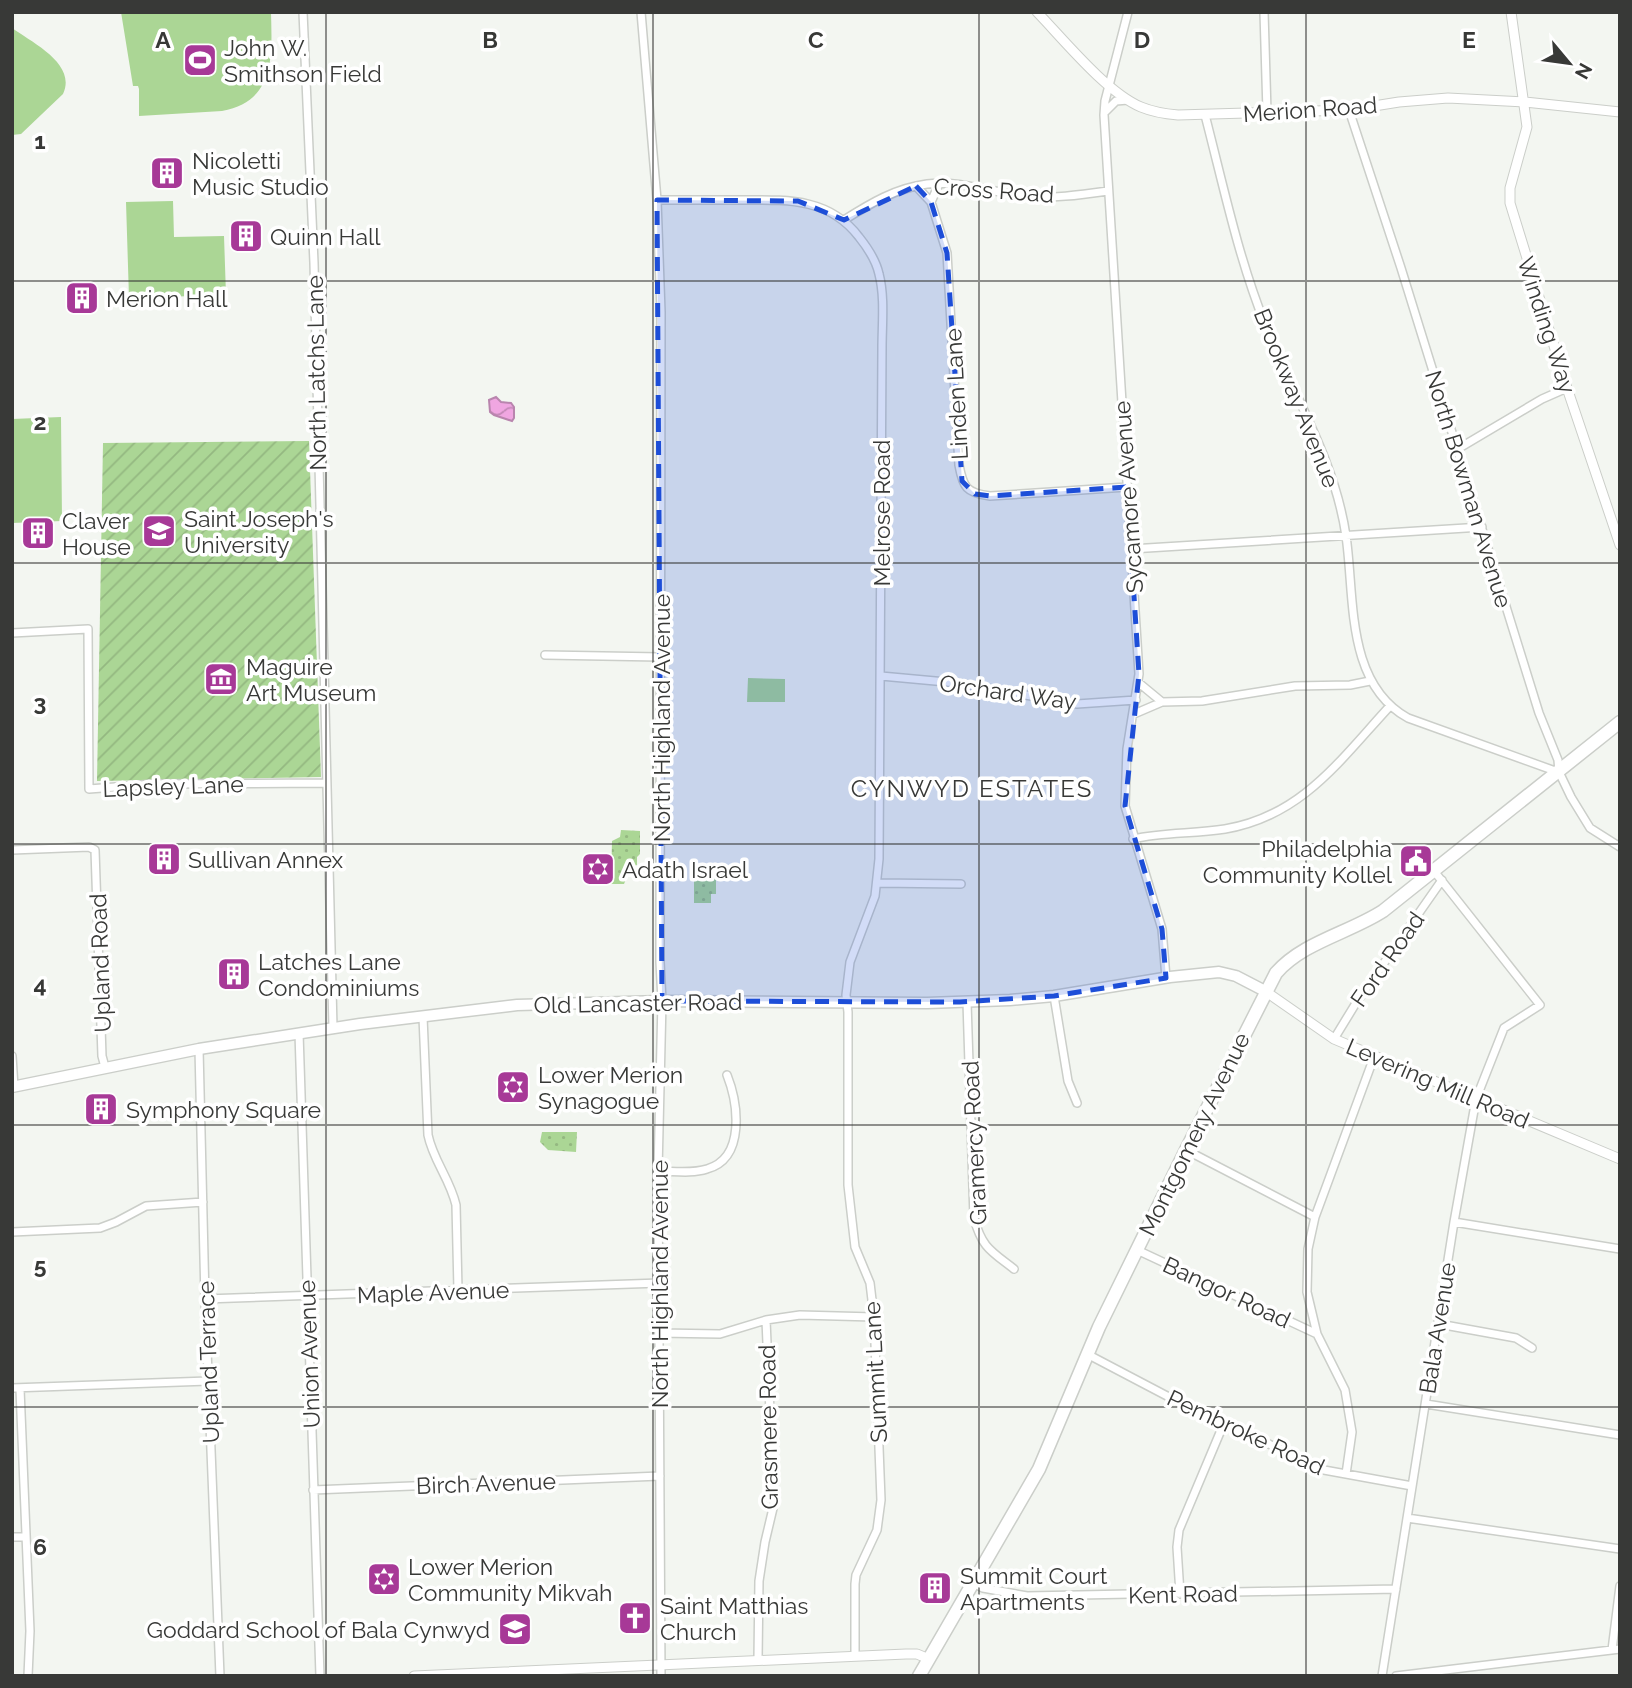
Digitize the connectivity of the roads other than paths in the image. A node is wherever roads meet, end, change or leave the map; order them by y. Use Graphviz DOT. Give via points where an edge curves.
graph roads {
  1 [pos="303,12"];
  2 [pos="641,12"];
  3 [pos="1037,12"];
  4 [pos="1128,12"];
  5 [pos="1264,12"];
  6 [pos="1511,12"];
  7 [pos="1110,86"];
  8 [pos="1129,100"];
  9 [pos="1525,102"];
  10 [pos="1349,110"];
  11 [pos="1268,112"];
  12 [pos="1620,112"];
  13 [pos="1104,115"];
  14 [pos="1205,115"];
  15 [pos="939,184"];
  16 [pos="916,186"];
  17 [pos="1108,191"];
  18 [pos="657,200"];
  19 [pos="930,202"];
  20 [pos="845,219"];
  21 [pos="1567,388"];
  22 [pos="1456,450"];
  23 [pos="1127,487"];
  24 [pos="1482,527"];
  25 [pos="1346,534"];
  26 [pos="1620,545"];
  27 [pos="1131,549"];
  28 [pos="12,633"];
  29 [pos="545,655"];
  30 [pos="660,657"];
  31 [pos="881,676"];
  32 [pos="1370,681"];
  33 [pos="1139,682"];
  34 [pos="1136,700"];
  35 [pos="1162,702"];
  36 [pos="1390,706"];
  37 [pos="1134,715"];
  38 [pos="1620,722"];
  39 [pos="1559,772"];
  40 [pos="326,783"];
  41 [pos="1133,839"];
  42 [pos="1620,847"];
  43 [pos="12,850"];
  44 [pos="1438,875"];
  45 [pos="878,883"];
  46 [pos="961,884"];
  47 [pos="1166,978"];
  48 [pos="1265,991"];
  49 [pos="1054,996"];
  50 [pos="662,1001"];
  51 [pos="848,1002"];
  52 [pos="967,1002"];
  53 [pos="423,1017"];
  54 [pos="333,1028"];
  55 [pos="299,1033"];
  56 [pos="1334,1039"];
  57 [pos="199,1049"];
  58 [pos="12,1056"];
  59 [pos="1374,1057"];
  60 [pos="104,1067"];
  61 [pos="727,1074"];
  62 [pos="13,1087"];
  63 [pos="1476,1099"];
  64 [pos="1077,1103"];
  65 [pos="1186,1150"];
  66 [pos="1620,1159"];
  67 [pos="658,1171"];
  68 [pos="203,1202"];
  69 [pos="1315,1217"];
  70 [pos="1454,1222"];
  71 [pos="12,1232"];
  72 [pos="1620,1249"];
  73 [pos="1137,1250"];
  74 [pos="1014,1269"];
  75 [pos="660,1283"];
  76 [pos="458,1290"];
  77 [pos="307,1297"];
  78 [pos="205,1299"];
  79 [pos="874,1317"];
  80 [pos="766,1320"];
  81 [pos="1438,1324"];
  82 [pos="660,1333"];
  83 [pos="1317,1334"];
  84 [pos="1532,1348"];
  85 [pos="1087,1354"];
  86 [pos="208,1381"];
  87 [pos="16,1389"];
  88 [pos="1426,1405"];
  89 [pos="1224,1423"];
  90 [pos="1620,1435"];
  91 [pos="1346,1474"];
  92 [pos="660,1476"];
  93 [pos="1412,1486"];
  94 [pos="313,1490"];
  95 [pos="1407,1518"];
  96 [pos="26,1537"];
  97 [pos="12,1538"];
  98 [pos="1620,1549"];
  99 [pos="973,1583"];
  100 [pos="1620,1586"];
  101 [pos="1396,1589"];
  102 [pos="1180,1594"];
  103 [pos="1616,1650"];
  104 [pos="855,1656"];
  105 [pos="758,1659"];
  106 [pos="929,1659"];
  107 [pos="660,1664"];
  108 [pos="29,1676"];
  109 [pos="220,1676"];
  110 [pos="320,1676"];
  111 [pos="414,1676"];
  112 [pos="660,1676"];
  113 [pos="919,1676"];
  114 [pos="1382,1676"];
  115 [pos="1396,1676"];
  1 -- 40 [label="street, North Latchs Lane" via="314,263"];
  2 -- 18 [label="street, North Highland Avenue"];
  3 -- 7 [label="street, Merion Road"];
  4 -- 7 [label="street, Sycamore Avenue"];
  5 -- 11 [label="street"];
  6 -- 9 [label="street"];
  7 -- 8 [label="street, Merion Road"];
  7 -- 13 [label="street, Sycamore Avenue"];
  8 -- 13 [label="street" via="1116,101"];
  8 -- 14 [label="street, Merion Road" via="1162,113"];
  9 -- 10 [label="street, Merion Road" via="1448,98"];
  9 -- 12 [label="street, Merion Road"];
  9 -- 21 [label="street, Winding Way" via="1527,127 1510,203"];
  10 -- 11 [label="street, Merion Road"];
  10 -- 22 [label="street, North Bowman Avenue"];
  11 -- 14 [label="street, Merion Road"];
  13 -- 17 [label="street, Sycamore Avenue"];
  14 -- 25 [label="street, Brookway Avenue" via="1264,322 1329,467"];
  15 -- 16 [label="street, Cross Road"];
  15 -- 17 [label="street, Cross Road" via="1042,197"];
  15 -- 19 [label="street"];
  16 -- 19 [label="street, Linden Lane"];
  16 -- 20 [label="street, Cross Road" via="886,195"];
  17 -- 23 [label="street, Sycamore Avenue"];
  18 -- 20 [label="street, Melrose Road" via="797,201"];
  18 -- 30 [label="street, North Highland Avenue" via="662,312"];
  19 -- 23 [label="street, Linden Lane" via="949,263 962,481 975,494 989,496"];
  20 -- 31 [label="street, Melrose Road" via="867,247 881,287"];
  21 -- 22 [label="street"];
  21 -- 26 [label="street, Winding Way"];
  22 -- 24 [label="street, North Bowman Avenue"];
  23 -- 27 [label="street, Sycamore Avenue"];
  24 -- 25 [label="street"];
  24 -- 39 [label="street, North Bowman Avenue"];
  25 -- 27 [label="street"];
  25 -- 32 [label="street, Brookway Avenue" via="1353,616"];
  27 -- 33 [label="street, Sycamore Avenue"];
  28 -- 40 [label="street, Lapsley Lane" via="89,629 89,789"];
  29 -- 30 [label="street"];
  30 -- 50 [label="street, North Highland Avenue"];
  31 -- 34 [label="street, Orchard Way" via="957,682 1077,704"];
  31 -- 45 [label="street, Melrose Road"];
  32 -- 35 [label="street"];
  32 -- 36 [label="street, Brookway Avenue"];
  33 -- 34 [label="street, Sycamore Avenue"];
  33 -- 35 [label="street"];
  34 -- 37 [label="street, Sycamore Avenue"];
  35 -- 37 [label="street"];
  36 -- 39 [label="street, Brookway Avenue" via="1429,727"];
  36 -- 41 [label="street" via="1324,778 1270,816 1222,829"];
  37 -- 41 [label="street, Sycamore Avenue" via="1124,781"];
  38 -- 39 [label="main road, Montgomery Avenue"];
  39 -- 42 [label="street, North Bowman Avenue" via="1590,828"];
  39 -- 44 [label="main road, Montgomery Avenue"];
  40 -- 54 [label="street, North Latchs Lane"];
  41 -- 47 [label="street, Sycamore Avenue" via="1164,935"];
  43 -- 60 [label="street, Upland Road" via="95,850"];
  44 -- 48 [label="main road, Montgomery Avenue" via="1373,917 1290,960"];
  44 -- 56 [label="street, Ford Road"];
  44 -- 63 [label="street, Bala Avenue" via="1540,1005 1504,1028"];
  45 -- 46 [label="street"];
  45 -- 51 [label="street, Melrose Road" via="850,962"];
  47 -- 48 [label="main road, Old Lancaster Road" via="1225,972"];
  47 -- 49 [label="main road, Old Lancaster Road"];
  48 -- 56 [label="street, Levering Mill Road"];
  48 -- 65 [label="main road, Montgomery Avenue"];
  49 -- 52 [label="main road, Old Lancaster Road"];
  49 -- 64 [label="street" via="1068,1081"];
  50 -- 51 [label="main road, Old Lancaster Road"];
  50 -- 53 [label="main road, Old Lancaster Road" via="517,1005"];
  50 -- 67 [label="street, North Highland Avenue"];
  51 -- 52 [label="main road, Old Lancaster Road"];
  51 -- 79 [label="street, Summit Lane" via="848,1185 855,1247 870,1283"];
  52 -- 74 [label="street, Gramercy Road" via="974,1218 985,1246"];
  53 -- 54 [label="main road, Old Lancaster Road"];
  53 -- 76 [label="street" via="428,1135 430,1150 456,1205"];
  54 -- 55 [label="main road, Old Lancaster Road"];
  55 -- 57 [label="main road, Old Lancaster Road"];
  55 -- 77 [label="street, Union Avenue"];
  56 -- 59 [label="street, Levering Mill Road"];
  57 -- 60 [label="main road, Old Lancaster Road"];
  57 -- 68 [label="street, Upland Terrace"];
  58 -- 62 [label="street"];
  59 -- 63 [label="street, Levering Mill Road"];
  59 -- 69 [label="street"];
  60 -- 62 [label="main road, Old Lancaster Road"];
  61 -- 67 [label="street" via="735,1132 728,1154 705,1170"];
  63 -- 66 [label="street, Levering Mill Road"];
  63 -- 70 [label="street, Bala Avenue"];
  65 -- 69 [label="street"];
  65 -- 73 [label="main road, Montgomery Avenue"];
  67 -- 75 [label="street, North Highland Avenue"];
  68 -- 71 [label="street" via="146,1206 100,1228"];
  68 -- 78 [label="street, Upland Terrace"];
  69 -- 83 [label="street" via="1308,1249 1307,1292"];
  70 -- 72 [label="street"];
  70 -- 81 [label="street, Bala Avenue"];
  73 -- 83 [label="street, Bangor Road"];
  73 -- 85 [label="main road, Montgomery Avenue"];
  75 -- 76 [label="street, Maple Avenue"];
  75 -- 82 [label="street, North Highland Avenue"];
  76 -- 77 [label="street, Maple Avenue"];
  77 -- 78 [label="street, Maple Avenue"];
  77 -- 94 [label="street, Union Avenue"];
  78 -- 86 [label="street, Upland Terrace"];
  79 -- 80 [label="street" via="819,1315"];
  79 -- 104 [label="street, Summit Lane" via="881,1500 877,1530 856,1575"];
  80 -- 82 [label="street" via="720,1334"];
  80 -- 105 [label="street, Grasmere Road" via="774,1504 759,1581"];
  81 -- 84 [label="street" via="1517,1338"];
  81 -- 88 [label="street, Bala Avenue"];
  82 -- 92 [label="street, North Highland Avenue"];
  83 -- 91 [label="street" via="1345,1390 1352,1432"];
  85 -- 89 [label="street, Pembroke Road"];
  85 -- 99 [label="main road, Montgomery Avenue" via="1040,1469"];
  86 -- 87 [label="street"];
  86 -- 109 [label="street, Upland Terrace"];
  87 -- 96 [label="street"];
  88 -- 90 [label="street"];
  88 -- 93 [label="street, Bala Avenue"];
  89 -- 91 [label="street, Pembroke Road" via="1324,1470"];
  89 -- 102 [label="street" via="1179,1530"];
  91 -- 93 [label="street, Pembroke Road"];
  92 -- 94 [label="street, Birch Avenue"];
  92 -- 107 [label="street, North Highland Avenue"];
  93 -- 95 [label="street, Bala Avenue"];
  94 -- 110 [label="street, Union Avenue"];
  95 -- 98 [label="street"];
  95 -- 101 [label="street, Bala Avenue"];
  96 -- 97 [label="street"];
  96 -- 108 [label="street"];
  99 -- 102 [label="street, Kent Road" via="1027,1596"];
  99 -- 106 [label="main road, Montgomery Avenue"];
  100 -- 103 [label="street"];
  101 -- 102 [label="street, Kent Road"];
  101 -- 114 [label="street, Bala Avenue"];
  103 -- 115 [label="street"];
  104 -- 105 [label="street"];
  104 -- 106 [label="street" via="917,1654"];
  105 -- 107 [label="street"];
  106 -- 113 [label="main road, Montgomery Avenue"];
  107 -- 111 [label="street"];
  107 -- 112 [label="street, North Highland Avenue"];
}
